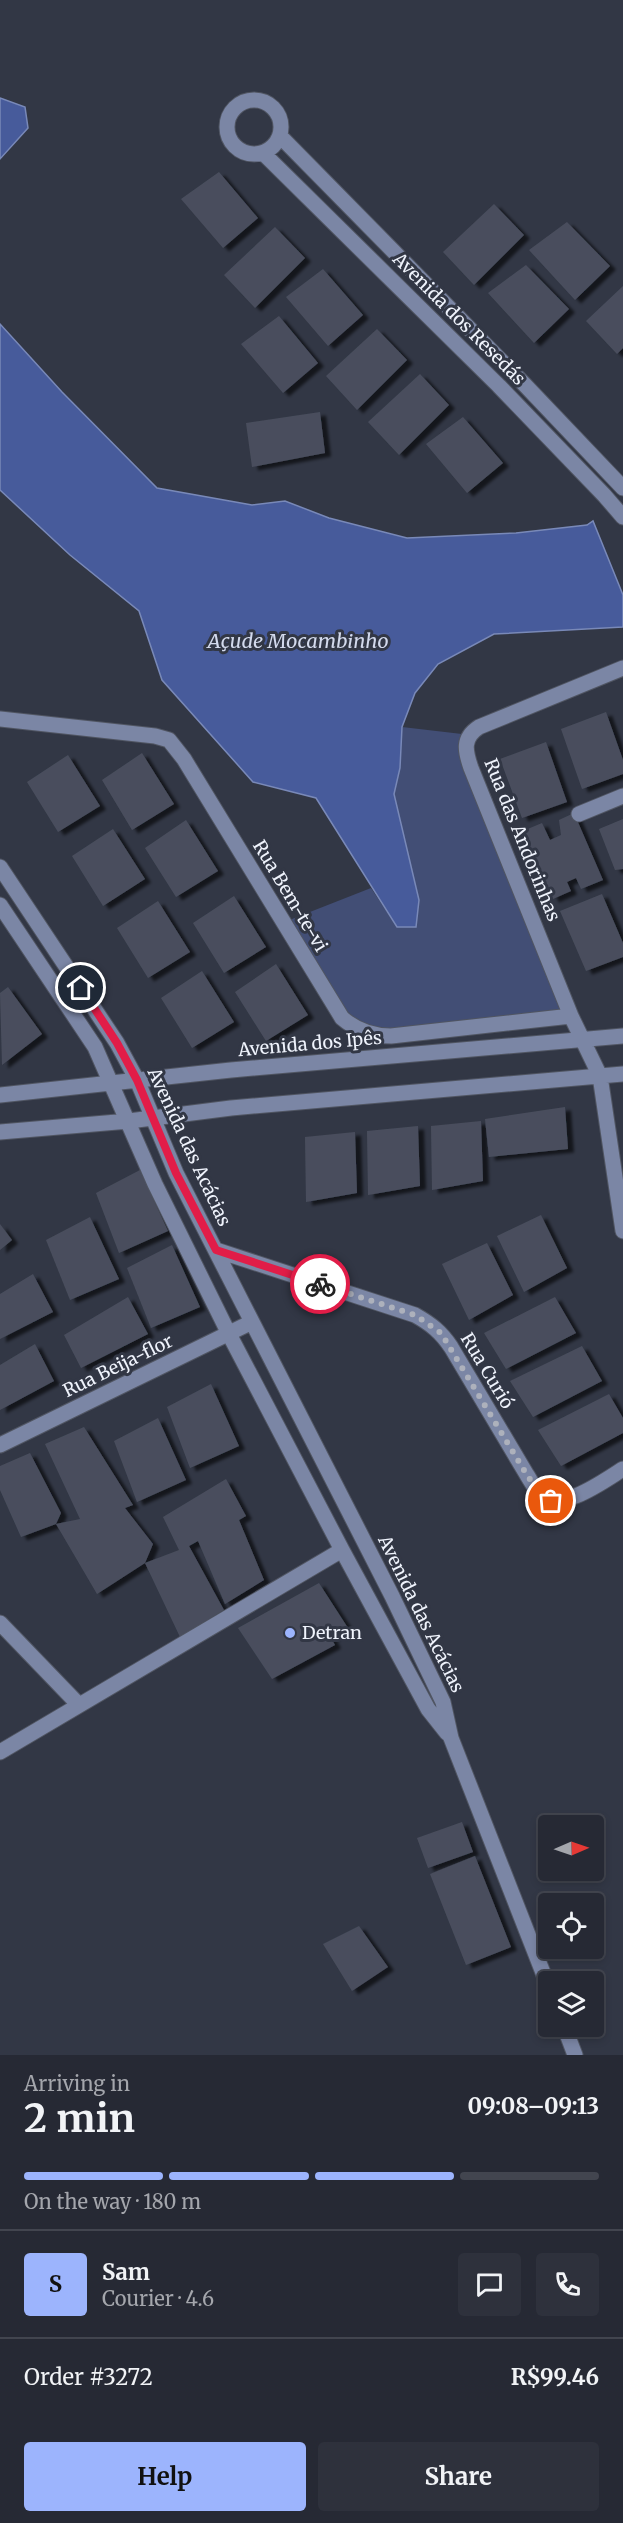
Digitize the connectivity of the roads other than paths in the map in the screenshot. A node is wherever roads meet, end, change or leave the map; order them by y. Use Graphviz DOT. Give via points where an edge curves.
graph roads {
  1 [pos="280,136"];
  2 [pos="263,153"];
  3 [pos="623,488"];
  4 [pos="623,517"];
  5 [pos="623,668"];
  6 [pos="0,719"];
  7 [pos="623,796"];
  8 [pos="579,814"];
  9 [pos="0,867"];
  10 [pos="0,905"];
  11 [pos="571,1016"];
  12 [pos="623,1035"];
  13 [pos="584,1039"];
  14 [pos="623,1074"];
  15 [pos="600,1076"];
  16 [pos="137,1080"];
  17 [pos="113,1082"];
  18 [pos="0,1095"];
  19 [pos="153,1118"];
  20 [pos="129,1121"];
  21 [pos="0,1132"];
  22 [pos="623,1231"];
  23 [pos="216,1250"];
  24 [pos="252,1322"];
  25 [pos="229,1334"];
  26 [pos="0,1445"];
  27 [pos="623,1469"];
  28 [pos="342,1550"];
  29 [pos="0,1623"];
  30 [pos="79,1705"];
  31 [pos="451,1738"];
  32 [pos="0,1752"];
  33 [pos="542,1971"];
  34 [pos="568,2037"];
  35 [pos="575,2055"];
  1 -- 2 [label="street"];
  1 -- 2 [label="street" via="279,118 268,104 251,100 235,108 227,125 231,142 245,153"];
  1 -- 3 [label="street, Avenida dos Resedás"];
  2 -- 4 [label="street, Avenida dos Resedás" via="507,395"];
  5 -- 11 [label="street, Rua das Andorinhas" via="479,727 466,743 471,768"];
  6 -- 11 [label="street, Rua Bem-te-vi" via="169,740 342,1018 350,1025 371,1034 391,1036"];
  7 -- 8 [label="street"];
  9 -- 16 [label="street, Avenida das Acácias" via="117,1043"];
  10 -- 17 [label="street, Avenida das Acácias" via="95,1047"];
  11 -- 13 [label="street"];
  12 -- 13 [label="street, Avenida dos Ipês"];
  13 -- 15 [label="street"];
  13 -- 16 [label="street, Avenida dos Ipês"];
  14 -- 15 [label="street"];
  15 -- 19 [label="street"];
  15 -- 22 [label="street"];
  16 -- 17 [label="street, Avenida dos Ipês"];
  16 -- 19 [label="street, Avenida das Acácias"];
  17 -- 18 [label="street, Avenida dos Ipês"];
  17 -- 20 [label="street, Avenida das Acácias"];
  19 -- 20 [label="street"];
  19 -- 23 [label="street, Avenida das Acácias"];
  20 -- 21 [label="street"];
  20 -- 25 [label="street, Avenida das Acácias" via="155,1184"];
  23 -- 24 [label="street, Avenida das Acácias"];
  23 -- 27 [label="street, Rua Curió" via="415,1315 432,1324 451,1347 541,1495 551,1501 586,1491"];
  24 -- 25 [label="street, Rua Beija-flor"];
  24 -- 31 [label="street, Avenida das Acácias" via="443,1702"];
  25 -- 26 [label="street, Rua Beija-flor"];
  25 -- 28 [label="street, Avenida das Acácias"];
  28 -- 30 [label="street"];
  28 -- 31 [label="street, Avenida das Acácias" via="428,1709"];
  29 -- 30 [label="street"];
  30 -- 32 [label="street"];
  31 -- 33 [label="street"];
  34 -- 35 [label="street"];
}
